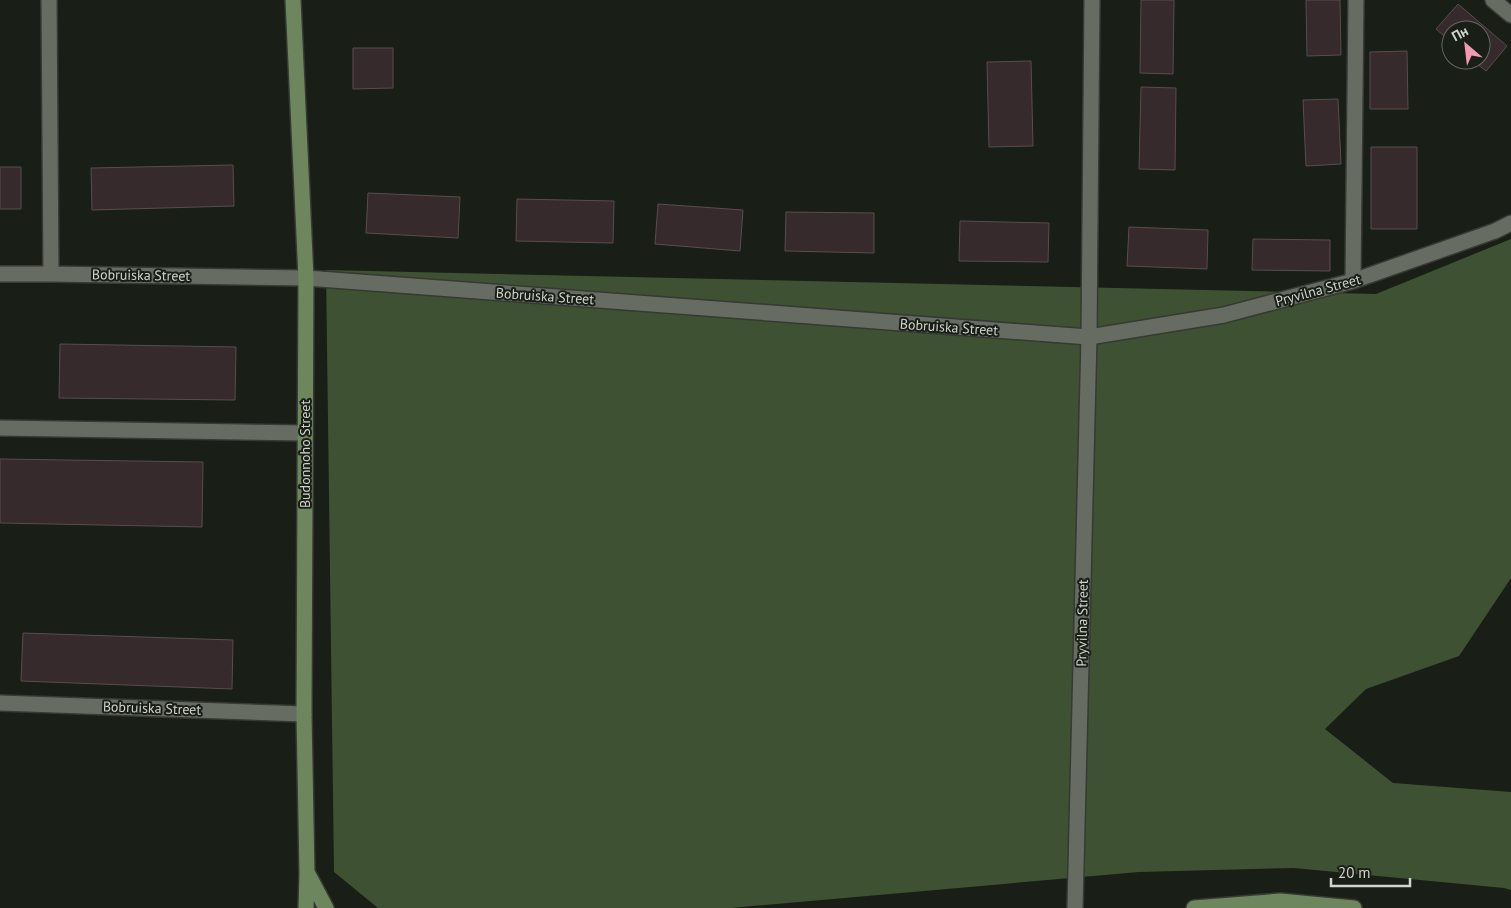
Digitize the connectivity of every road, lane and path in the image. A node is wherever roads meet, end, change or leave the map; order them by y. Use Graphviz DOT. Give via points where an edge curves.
graph roads {
  1 [pos="49,0"];
  2 [pos="293,0"];
  3 [pos="1092,0"];
  4 [pos="1356,0"];
  5 [pos="1494,0"];
  6 [pos="1511,15"];
  7 [pos="1511,223"];
  8 [pos="0,274"];
  9 [pos="51,274"];
  10 [pos="306,278"];
  11 [pos="1353,281"];
  12 [pos="1089,337"];
  13 [pos="0,428"];
  14 [pos="305,433"];
  15 [pos="0,703"];
  16 [pos="304,714"];
  17 [pos="307,874"];
  18 [pos="306,908"];
  19 [pos="326,908"];
  20 [pos="1075,908"];
  21 [pos="1194,908"];
  22 [pos="1354,908"];
  1 -- 9 [label="street"];
  2 -- 10 [label="main road, Budonnoho Street"];
  3 -- 12 [label="street, Pryvilna Street"];
  4 -- 11 [label="street"];
  5 -- 6 [label="street"];
  7 -- 11 [label="street, Pryvilna Street"];
  8 -- 9 [label="street, Bobruiska Street"];
  9 -- 10 [label="street, Bobruiska Street"];
  10 -- 12 [label="street, Bobruiska Street"];
  10 -- 14 [label="main road, Budonnoho Street"];
  11 -- 12 [label="street, Pryvilna Street" via="1224,315"];
  12 -- 20 [label="street, Pryvilna Street"];
  13 -- 14 [label="street"];
  14 -- 16 [label="main road, Budonnoho Street"];
  15 -- 16 [label="street, Bobruiska Street"];
  16 -- 17 [label="main road, Budonnoho Street"];
  17 -- 18 [label="main road, Budonnoho Street"];
  17 -- 19 [label="main road"];
  21 -- 22 [label="main road" via="1280,901"];
}
